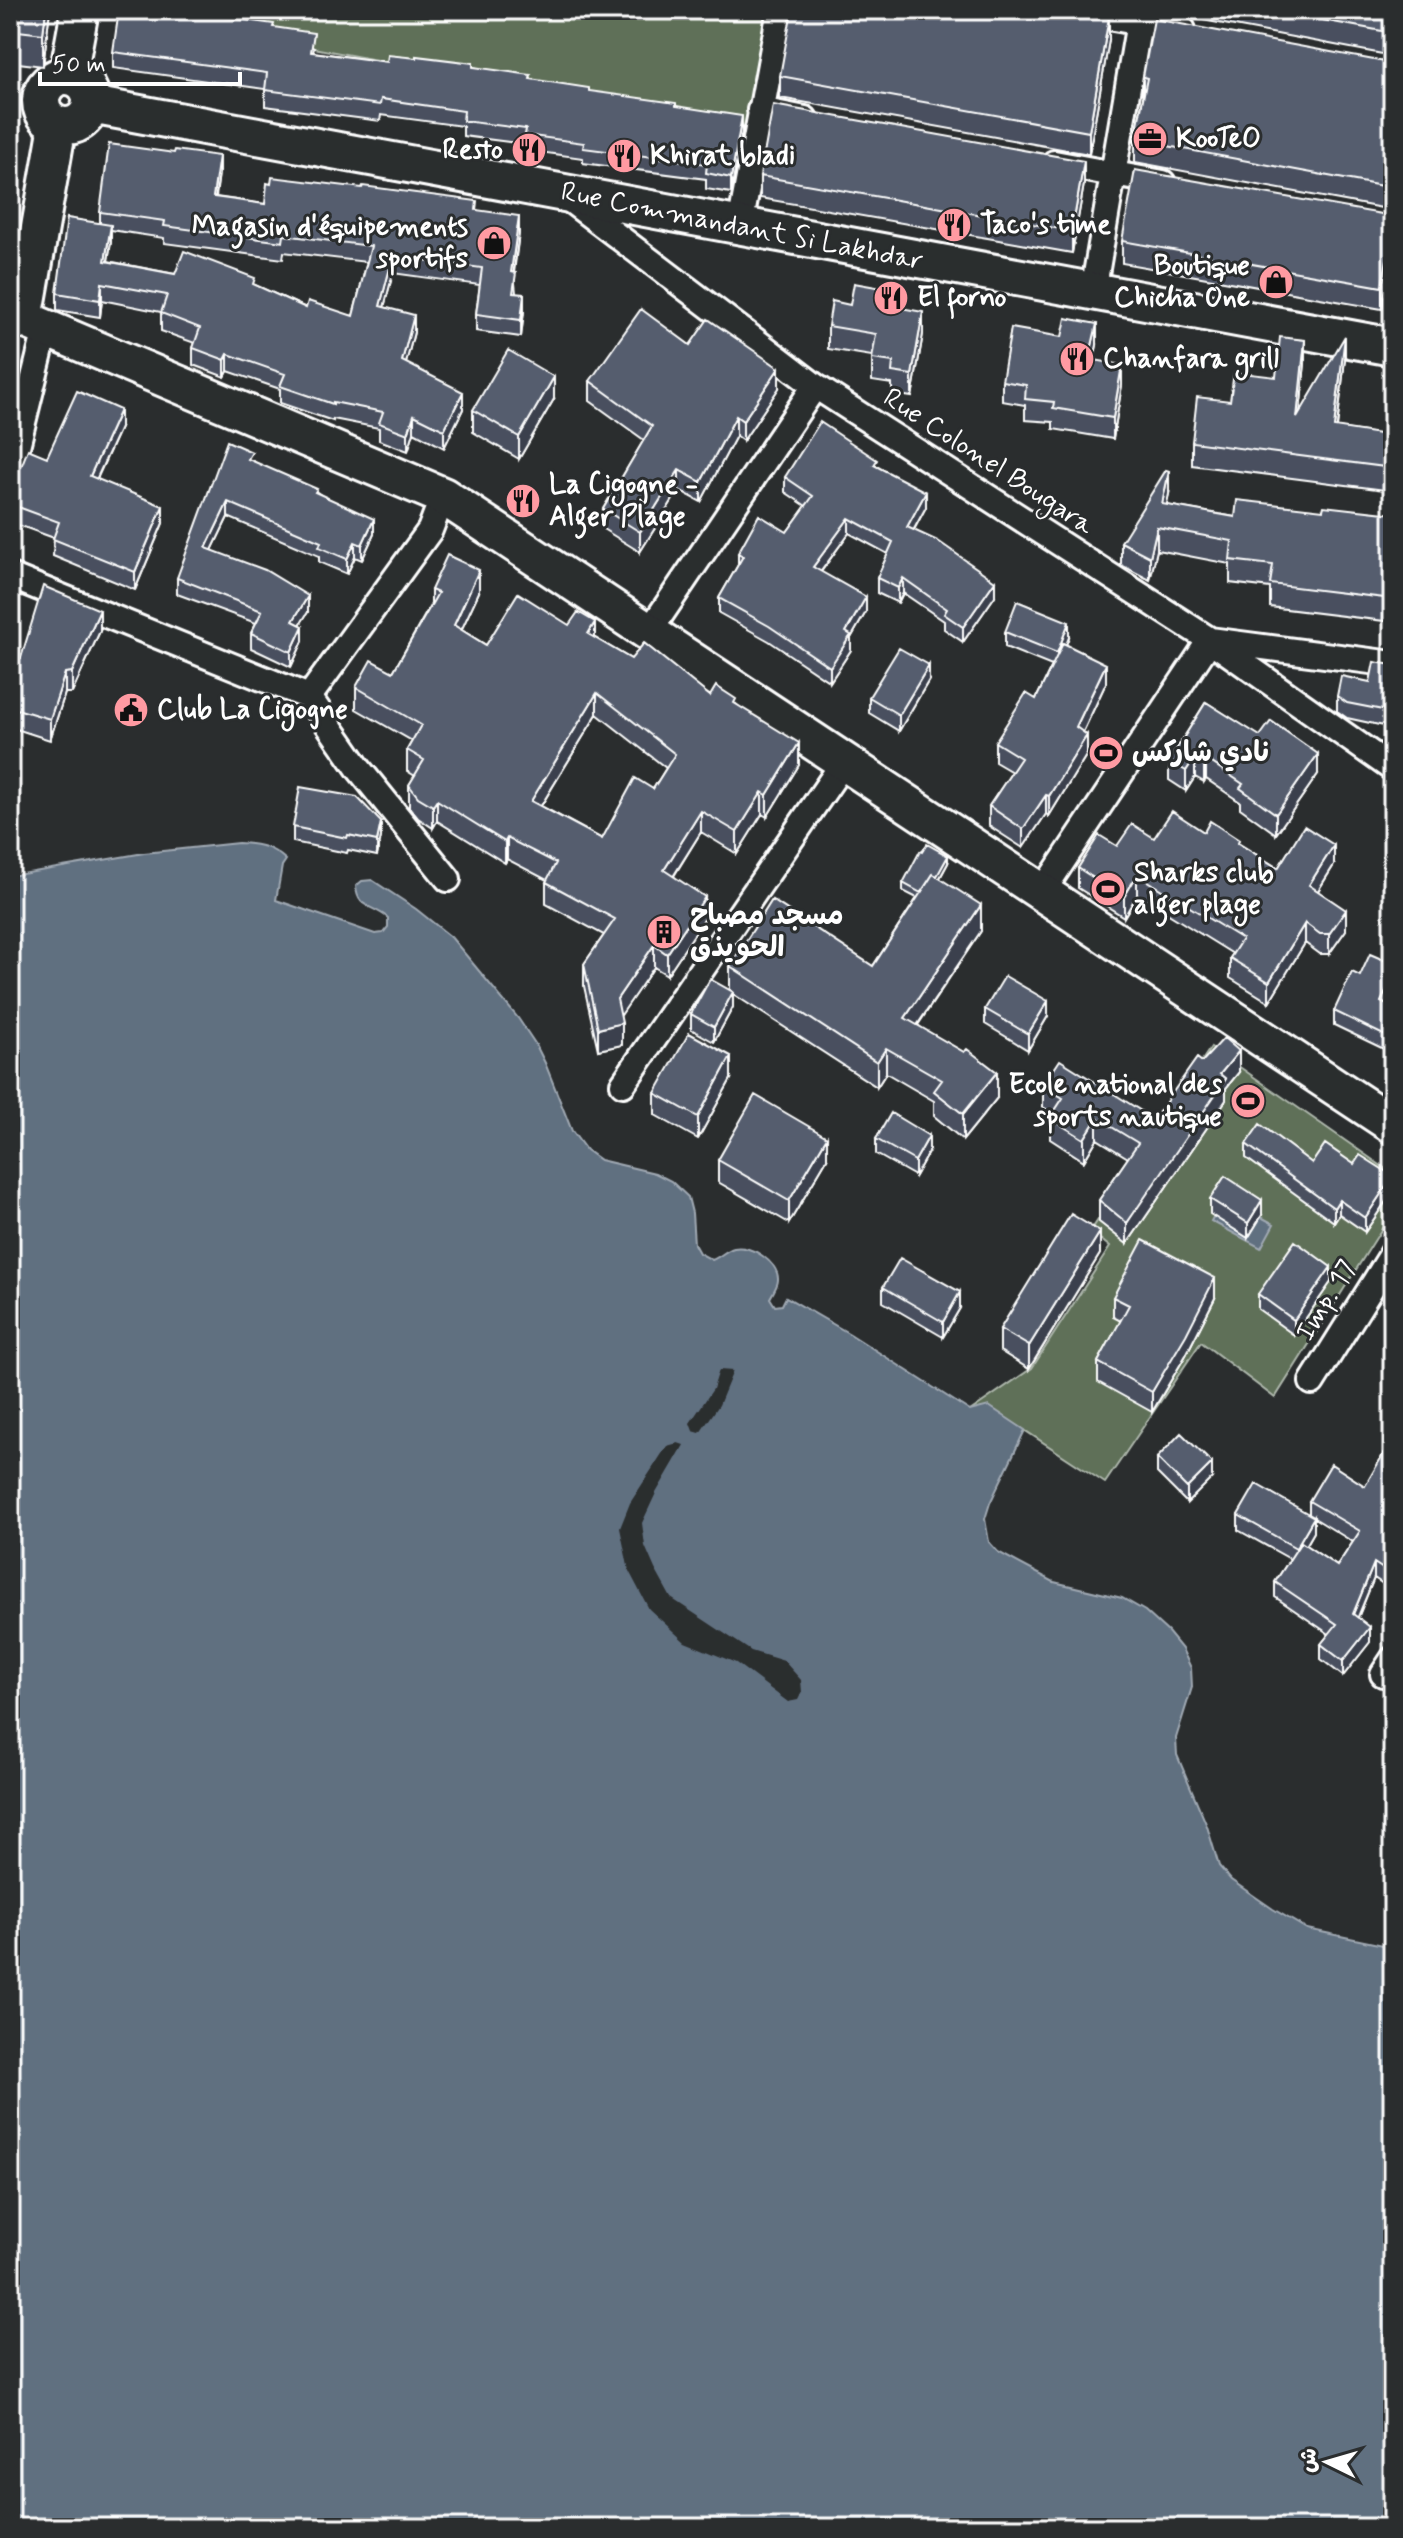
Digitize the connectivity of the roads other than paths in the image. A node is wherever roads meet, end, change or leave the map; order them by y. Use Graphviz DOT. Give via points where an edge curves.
graph roads {
  1 [pos="80,10"];
  2 [pos="780,10"];
  3 [pos="1067,10"];
  4 [pos="1140,16"];
  5 [pos="1199,33"];
  6 [pos="68,75"];
  7 [pos="36,105"];
  8 [pos="91,105"];
  9 [pos="760,110"];
  10 [pos="821,121"];
  11 [pos="1036,160"];
  12 [pos="1113,174"];
  13 [pos="1191,188"];
  14 [pos="561,193"];
  15 [pos="740,226"];
  16 [pos="1093,292"];
  17 [pos="27,322"];
  18 [pos="1393,347"];
  19 [pos="815,386"];
  20 [pos="10,475"];
  21 [pos="443,496"];
  22 [pos="10,576"];
  23 [pos="649,632"];
  24 [pos="1210,640"];
  25 [pos="1393,664"];
  26 [pos="309,697"];
  27 [pos="844,762"];
  28 [pos="1393,769"];
  29 [pos="448,879"];
  30 [pos="1042,892"];
  31 [pos="623,1084"];
  32 [pos="1393,1125"];
  33 [pos="1393,1253"];
  34 [pos="1312,1382"];
  1 -- 6 [label="street"];
  2 -- 9 [label="street"];
  3 -- 4 [label="street"];
  4 -- 5 [label="street"];
  4 -- 12 [label="street"];
  6 -- 7 [label="street" via="49,81"];
  6 -- 8 [label="street" via="86,85"];
  7 -- 8 [label="street" via="75,124"];
  7 -- 17 [label="street"];
  8 -- 14 [label="street, Rue Commandant Si Lakhdar"];
  9 -- 10 [label="street"];
  9 -- 15 [label="street"];
  11 -- 12 [label="street"];
  12 -- 13 [label="street"];
  12 -- 16 [label="street"];
  14 -- 15 [label="street, Rue Commandant Si Lakhdar"];
  14 -- 19 [label="street, Rue Colonel Bougara"];
  15 -- 16 [label="street, Rue Commandant Si Lakhdar"];
  16 -- 18 [label="street, Rue Commandant Si Lakhdar"];
  17 -- 20 [label="street"];
  17 -- 21 [label="street"];
  19 -- 23 [label="street"];
  19 -- 24 [label="street, Rue Colonel Bougara"];
  21 -- 23 [label="street"];
  21 -- 26 [label="street" via="430,530"];
  22 -- 26 [label="street"];
  23 -- 27 [label="street"];
  24 -- 25 [label="street"];
  24 -- 28 [label="street, Rue Colonel Bougara"];
  24 -- 30 [label="street"];
  26 -- 29 [label="street"];
  27 -- 30 [label="street"];
  27 -- 31 [label="street"];
  30 -- 32 [label="street"];
  33 -- 34 [label="street, Imp. 17"];
}
